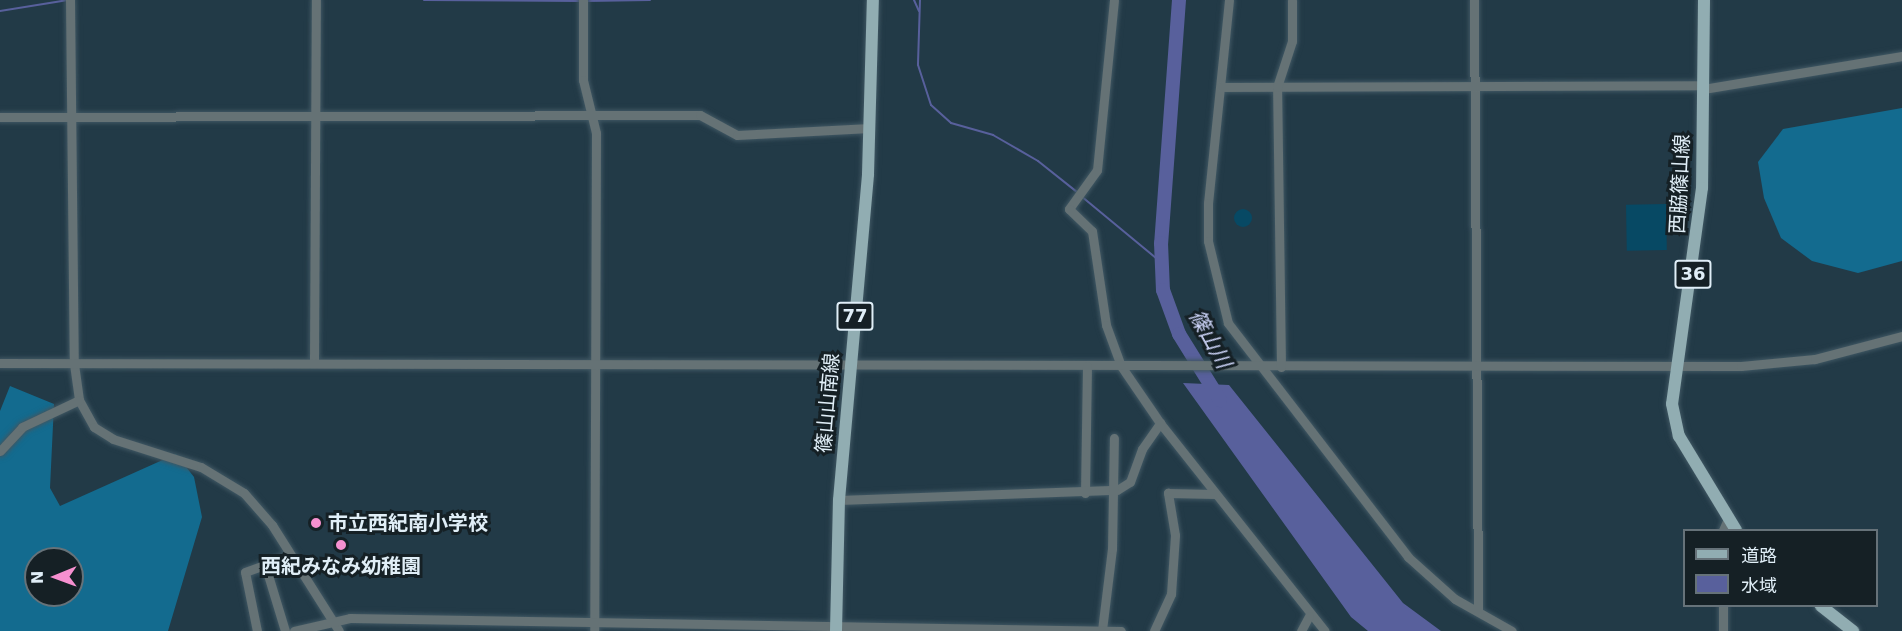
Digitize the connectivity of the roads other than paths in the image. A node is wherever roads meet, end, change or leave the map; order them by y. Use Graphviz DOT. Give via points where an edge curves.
graph roads {
  1 [pos="70,0"];
  2 [pos="316,0"];
  3 [pos="583,0"];
  4 [pos="873,0"];
  5 [pos="1114,0"];
  6 [pos="1229,0"];
  7 [pos="1292,0"];
  8 [pos="1474,0"];
  9 [pos="1704,0"];
  10 [pos="1902,56"];
  11 [pos="1475,86"];
  12 [pos="1221,87"];
  13 [pos="1277,87"];
  14 [pos="1702,87"];
  15 [pos="315,116"];
  16 [pos="596,116"];
  17 [pos="0,117"];
  18 [pos="71,117"];
  19 [pos="870,128"];
  20 [pos="1902,336"];
  21 [pos="314,361"];
  22 [pos="851,362"];
  23 [pos="0,363"];
  24 [pos="74,364"];
  25 [pos="593,364"];
  26 [pos="1679,364"];
  27 [pos="1086,366"];
  28 [pos="1475,366"];
  29 [pos="1125,367"];
  30 [pos="1257,367"];
  31 [pos="1281,367"];
  32 [pos="79,400"];
  33 [pos="1160,423"];
  34 [pos="1114,438"];
  35 [pos="0,451"];
  36 [pos="1110,490"];
  37 [pos="1085,493"];
  38 [pos="1215,494"];
  39 [pos="839,500"];
  40 [pos="1726,525"];
  41 [pos="290,556"];
  42 [pos="266,565"];
  43 [pos="1723,607"];
  44 [pos="1822,607"];
  45 [pos="1478,611"];
  46 [pos="1309,616"];
  47 [pos="328,621"];
  48 [pos="594,627"];
  49 [pos="836,628"];
  50 [pos="301,630"];
  51 [pos="971,630"];
  52 [pos="1102,630"];
  53 [pos="257,631"];
  54 [pos="285,631"];
  55 [pos="339,631"];
  56 [pos="1121,631"];
  57 [pos="1154,631"];
  58 [pos="1301,631"];
  59 [pos="1324,631"];
  60 [pos="1512,631"];
  61 [pos="1723,631"];
  62 [pos="1853,631"];
  1 -- 18 [label="street"];
  2 -- 15 [label="street"];
  3 -- 16 [label="street" via="583,80"];
  4 -- 19 [label="main road, 篠山山南線 / 77"];
  5 -- 29 [label="street" via="1101,149 1090,184 1071,206 1092,231 1097,285"];
  6 -- 12 [label="street"];
  7 -- 13 [label="street" via="1292,41"];
  8 -- 11 [label="street"];
  9 -- 14 [label="main road, 西脇篠山線 / 36"];
  10 -- 14 [label="street"];
  11 -- 13 [label="street"];
  11 -- 14 [label="street"];
  11 -- 28 [label="street"];
  12 -- 13 [label="street"];
  12 -- 30 [label="street" via="1209,241 1228,322"];
  13 -- 31 [label="street"];
  14 -- 26 [label="main road, 西脇篠山線 / 36" via="1702,188"];
  15 -- 16 [label="street"];
  15 -- 18 [label="street"];
  15 -- 21 [label="street"];
  16 -- 19 [label="street" via="700,115 737,135"];
  16 -- 25 [label="street"];
  17 -- 18 [label="street"];
  18 -- 24 [label="street"];
  19 -- 22 [label="main road, 篠山山南線 / 77"];
  20 -- 26 [label="street" via="1779,365"];
  21 -- 24 [label="street"];
  21 -- 25 [label="street"];
  22 -- 25 [label="street"];
  22 -- 27 [label="street"];
  22 -- 39 [label="main road, 篠山山南線 / 77"];
  23 -- 24 [label="street"];
  24 -- 32 [label="street"];
  25 -- 48 [label="street"];
  26 -- 28 [label="street"];
  26 -- 40 [label="main road, 西脇篠山線 / 36" via="1673,420"];
  27 -- 29 [label="street"];
  27 -- 37 [label="street"];
  28 -- 31 [label="street"];
  28 -- 45 [label="street"];
  29 -- 30 [label="street"];
  29 -- 33 [label="street"];
  30 -- 31 [label="street"];
  30 -- 45 [label="street" via="1408,557 1455,598"];
  32 -- 35 [label="street" via="22,427"];
  32 -- 41 [label="street" via="94,427 112,439 219,476 264,514"];
  33 -- 36 [label="street" via="1130,482"];
  33 -- 38 [label="street"];
  34 -- 36 [label="street"];
  36 -- 37 [label="street"];
  36 -- 52 [label="street" via="1112,549"];
  37 -- 39 [label="street"];
  38 -- 46 [label="street"];
  38 -- 57 [label="street" via="1168,493 1175,535 1172,594"];
  39 -- 49 [label="main road, 篠山山南線 / 77"];
  41 -- 42 [label="street"];
  41 -- 47 [label="street"];
  42 -- 53 [label="street" via="245,572"];
  42 -- 54 [label="street"];
  43 -- 61 [label="street"];
  44 -- 62 [label="main road"];
  45 -- 60 [label="street"];
  46 -- 58 [label="street"];
  46 -- 59 [label="street"];
  47 -- 48 [label="street"];
  47 -- 50 [label="street"];
  47 -- 55 [label="street"];
  48 -- 49 [label="street"];
  49 -- 51 [label="street"];
  51 -- 52 [label="street"];
  52 -- 56 [label="street"];
}
